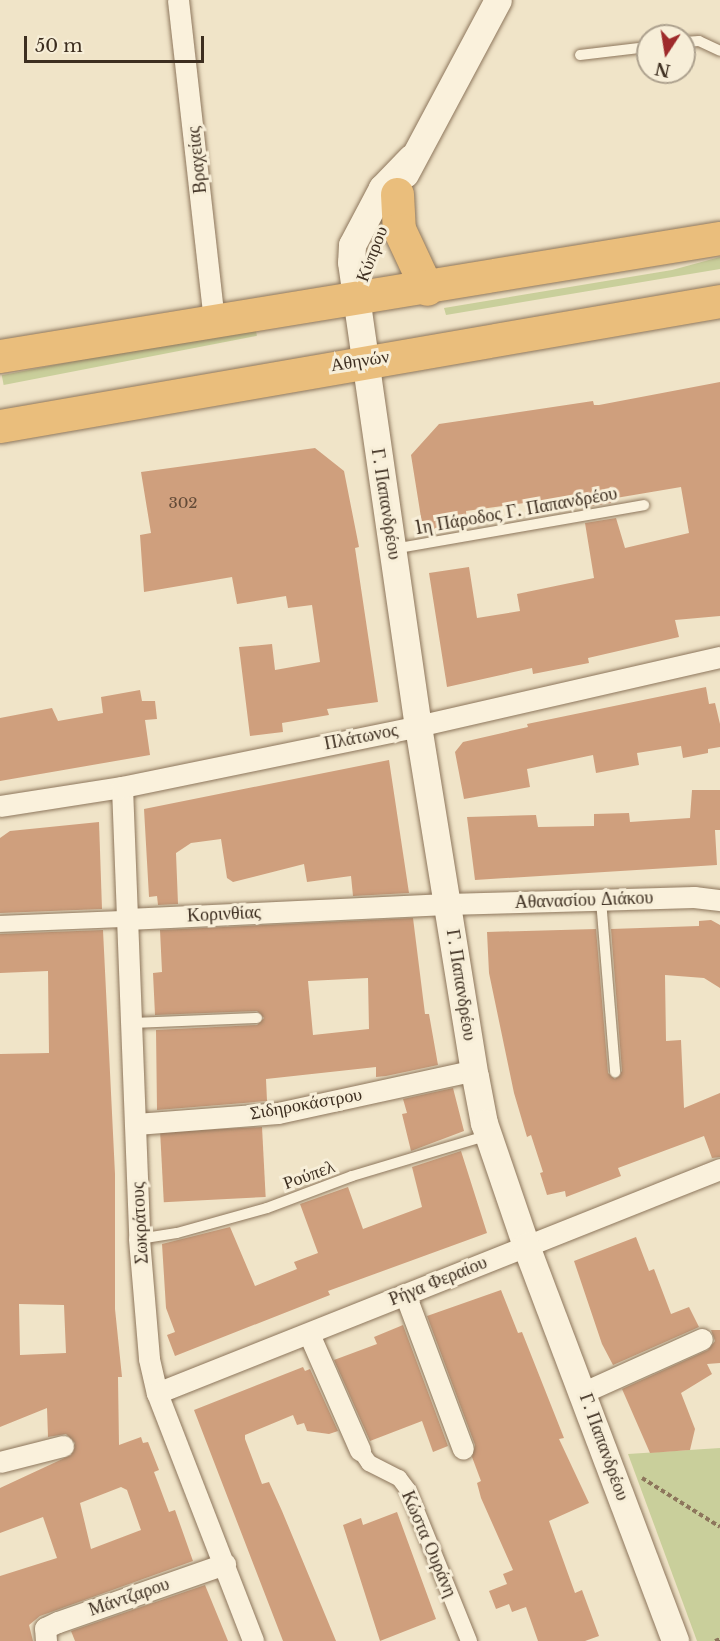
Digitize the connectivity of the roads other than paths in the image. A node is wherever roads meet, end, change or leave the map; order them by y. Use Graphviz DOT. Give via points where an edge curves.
graph roads {
  1 [pos="178,0"];
  2 [pos="498,0"];
  3 [pos="696,41"];
  4 [pos="636,48"];
  5 [pos="720,51"];
  6 [pos="580,55"];
  7 [pos="411,158"];
  8 [pos="397,194"];
  9 [pos="720,238"];
  10 [pos="427,289"];
  11 [pos="355,300"];
  12 [pos="720,301"];
  13 [pos="214,321"];
  14 [pos="0,356"];
  15 [pos="364,360"];
  16 [pos="0,426"];
  17 [pos="644,505"];
  18 [pos="393,549"];
  19 [pos="720,657"];
  20 [pos="418,726"];
  21 [pos="122,787"];
  22 [pos="0,806"];
  23 [pos="601,900"];
  24 [pos="720,900"];
  25 [pos="447,903"];
  26 [pos="127,919"];
  27 [pos="0,924"];
  28 [pos="257,1018"];
  29 [pos="131,1023"];
  30 [pos="475,1070"];
  31 [pos="615,1072"];
  32 [pos="136,1124"];
  33 [pos="489,1135"];
  34 [pos="720,1169"];
  35 [pos="139,1239"];
  36 [pos="526,1245"];
  37 [pos="405,1294"];
  38 [pos="309,1334"];
  39 [pos="702,1340"];
  40 [pos="584,1392"];
  41 [pos="157,1393"];
  42 [pos="63,1446"];
  43 [pos="463,1449"];
  44 [pos="360,1450"];
  45 [pos="0,1462"];
  46 [pos="225,1564"];
  47 [pos="46,1641"];
  48 [pos="253,1641"];
  49 [pos="469,1641"];
  50 [pos="675,1641"];
  1 -- 13 [label="street, Βραχείας"];
  2 -- 7 [label="street, Κύπρου"];
  3 -- 5 [label="lane"];
  4 -- 6 [label="lane"];
  7 -- 8 [label="street, Κύπρου"];
  7 -- 11 [label="street, Κύπρου" via="382,188 352,245"];
  8 -- 10 [label="highway" via="399,229"];
  8 -- 11 [label="street, Κύπρου" via="367,258"];
  9 -- 10 [label="highway"];
  10 -- 11 [label="highway"];
  11 -- 13 [label="highway"];
  11 -- 15 [label="street, Γ. Παπανδρέου"];
  12 -- 15 [label="highway, Αθηνών"];
  13 -- 14 [label="highway"];
  15 -- 16 [label="highway, Αθηνών"];
  15 -- 18 [label="street, Γ. Παπανδρέου"];
  17 -- 18 [label="lane, 1η Πάροδος Γ. Παπανδρέου"];
  18 -- 20 [label="street, Γ. Παπανδρέου"];
  19 -- 20 [label="street, Πλάτωνος"];
  20 -- 21 [label="street, Πλάτωνος"];
  20 -- 25 [label="street, Γ. Παπανδρέου"];
  21 -- 22 [label="street, Πλάτωνος"];
  21 -- 26 [label="street, Σωκράτους"];
  23 -- 24 [label="street, Αθανασίου Διάκου"];
  23 -- 25 [label="street, Αθανασίου Διάκου"];
  23 -- 31 [label="lane"];
  25 -- 26 [label="street, Κορινθίας"];
  25 -- 30 [label="street, Γ. Παπανδρέου"];
  26 -- 27 [label="street, Κορινθίας"];
  26 -- 29 [label="street, Σωκράτους"];
  28 -- 29 [label="lane"];
  29 -- 32 [label="street, Σωκράτους"];
  30 -- 32 [label="street, Σιδηροκάστρου" via="278,1113"];
  30 -- 33 [label="street, Γ. Παπανδρέου"];
  32 -- 35 [label="street, Σωκράτους"];
  33 -- 35 [label="lane, Ρούπελ" via="352,1176 267,1208 177,1233"];
  33 -- 36 [label="street, Γ. Παπανδρέου"];
  34 -- 36 [label="street, Ρήγα Φεραίου"];
  35 -- 41 [label="street, Σωκράτους" via="149,1359"];
  36 -- 37 [label="street, Ρήγα Φεραίου"];
  36 -- 40 [label="street, Γ. Παπανδρέου"];
  37 -- 38 [label="street, Ρήγα Φεραίου"];
  37 -- 43 [label="street"];
  38 -- 41 [label="street, Ρήγα Φεραίου"];
  38 -- 44 [label="street, Κώστα Ουράνη"];
  39 -- 40 [label="street"];
  40 -- 50 [label="street, Γ. Παπανδρέου"];
  41 -- 46 [label="street, Σωκράτους"];
  42 -- 45 [label="street"];
  44 -- 49 [label="street, Κώστα Ουράνη" via="369,1463 399,1478 408,1490"];
  46 -- 47 [label="street, Μάντζαρου" via="58,1622 45,1628"];
  46 -- 48 [label="street, Σωκράτους"];
}
